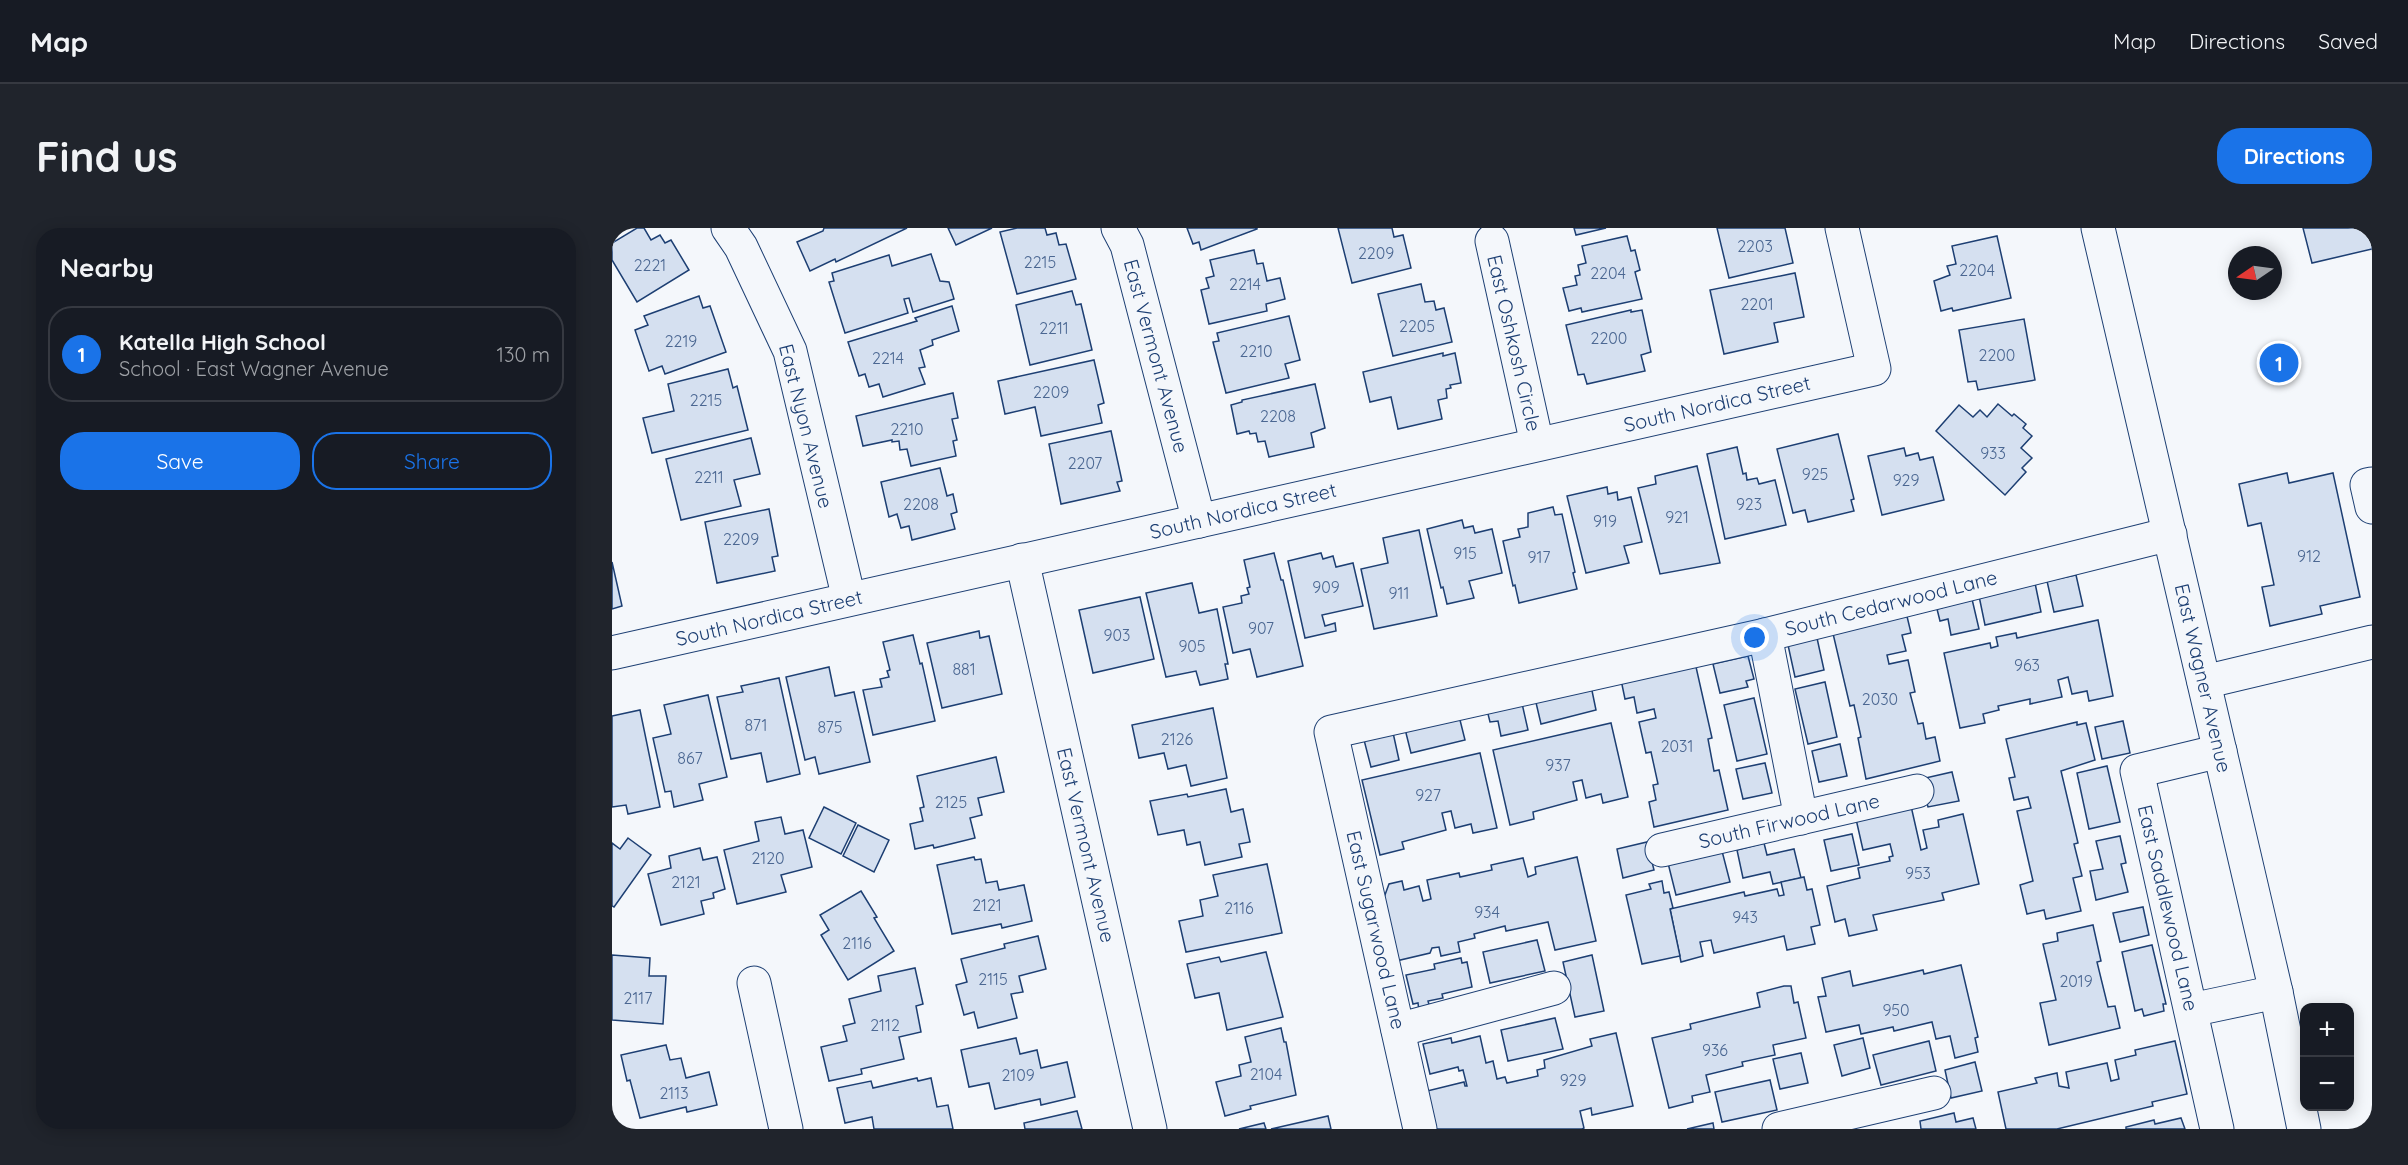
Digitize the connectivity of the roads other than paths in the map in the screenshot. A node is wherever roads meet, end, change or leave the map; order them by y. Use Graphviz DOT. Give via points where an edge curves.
graph roads {
  1 [pos="728,228"];
  2 [pos="1118,228"];
  3 [pos="1842,228"];
  4 [pos="2098,228"];
  5 [pos="1492,241"];
  6 [pos="1537,444"];
  7 [pos="2372,484"];
  8 [pos="2372,507"];
  9 [pos="1199,521"];
  10 [pos="2170,534"];
  11 [pos="1022,560"];
  12 [pos="849,599"];
  13 [pos="1765,635"];
  14 [pos="2372,642"];
  15 [pos="612,653"];
  16 [pos="2204,682"];
  17 [pos="1331,732"];
  18 [pos="2220,751"];
  19 [pos="1917,791"];
  20 [pos="1801,818"];
  21 [pos="1662,850"];
  22 [pos="754,983"];
  23 [pos="1554,988"];
  24 [pos="2276,992"];
  25 [pos="2190,1010"];
  26 [pos="1398,1029"];
  27 [pos="1934,1093"];
  28 [pos="1837,1122"];
  29 [pos="786,1129"];
  30 [pos="1150,1129"];
  31 [pos="1420,1129"];
  32 [pos="1779,1129"];
  33 [pos="2217,1129"];
  34 [pos="2304,1129"];
  1 -- 12 [label="street, East Nyon Avenue" via="741,247 790,351"];
  2 -- 9 [label="street, East Vermont Avenue" via="1127,245"];
  3 -- 6 [label="street, South Nordica Street" via="1874,369"];
  4 -- 10 [label="street, East Wagner Avenue"];
  5 -- 6 [label="street, East Oshkosh Circle"];
  6 -- 9 [label="street, South Nordica Street"];
  7 -- 8 [label="street" via="2367,485"];
  9 -- 11 [label="street, South Nordica Street"];
  10 -- 13 [label="street, South Cedarwood Lane"];
  10 -- 16 [label="street, East Wagner Avenue"];
  11 -- 12 [label="street, South Nordica Street"];
  11 -- 30 [label="street, East Vermont Avenue"];
  12 -- 15 [label="street, South Nordica Street"];
  13 -- 17 [label="street, South Cedarwood Lane"];
  13 -- 20 [label="street"];
  14 -- 16 [label="street"];
  16 -- 18 [label="street, East Wagner Avenue"];
  17 -- 26 [label="street, East Sugarwood Lane"];
  18 -- 24 [label="street, East Wagner Avenue"];
  18 -- 25 [label="street, East Saddlewood Lane" via="2137,771"];
  19 -- 20 [label="street, South Firwood Lane"];
  20 -- 21 [label="street, South Firwood Lane"];
  22 -- 29 [label="street"];
  23 -- 26 [label="street"];
  24 -- 25 [label="street"];
  24 -- 34 [label="street, East Wagner Avenue"];
  25 -- 33 [label="street, East Saddlewood Lane"];
  26 -- 31 [label="street, East Sugarwood Lane"];
  27 -- 28 [label="street"];
  28 -- 32 [label="street"];
}
